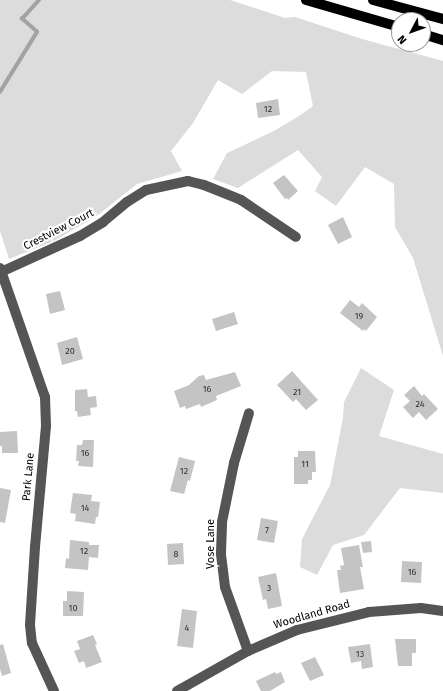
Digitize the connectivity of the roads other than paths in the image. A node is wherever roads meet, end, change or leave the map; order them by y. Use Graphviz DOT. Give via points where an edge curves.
graph roads {
  1 [pos="306,0"];
  2 [pos="373,0"];
  3 [pos="443,19"];
  4 [pos="391,25"];
  5 [pos="431,36"];
  6 [pos="443,40"];
  7 [pos="296,237"];
  8 [pos="1,270"];
  9 [pos="249,413"];
  10 [pos="443,611"];
  11 [pos="248,651"];
  12 [pos="54,691"];
  13 [pos="177,691"];
  1 -- 4 [label="main road"];
  2 -- 3 [label="main road"];
  5 -- 6 [label="main road"];
  7 -- 8 [label="street, Crestview Court" via="242,200 188,181 146,190 80,236"];
  8 -- 12 [label="street, Park Lane" via="45,397 46,426 30,625 32,643"];
  9 -- 11 [label="street, Vose Lane" via="234,463 222,522 221,553 225,587"];
  10 -- 11 [label="street, Woodland Road" via="421,608 363,614 297,630"];
  11 -- 13 [label="street, Woodland Road"];
}
